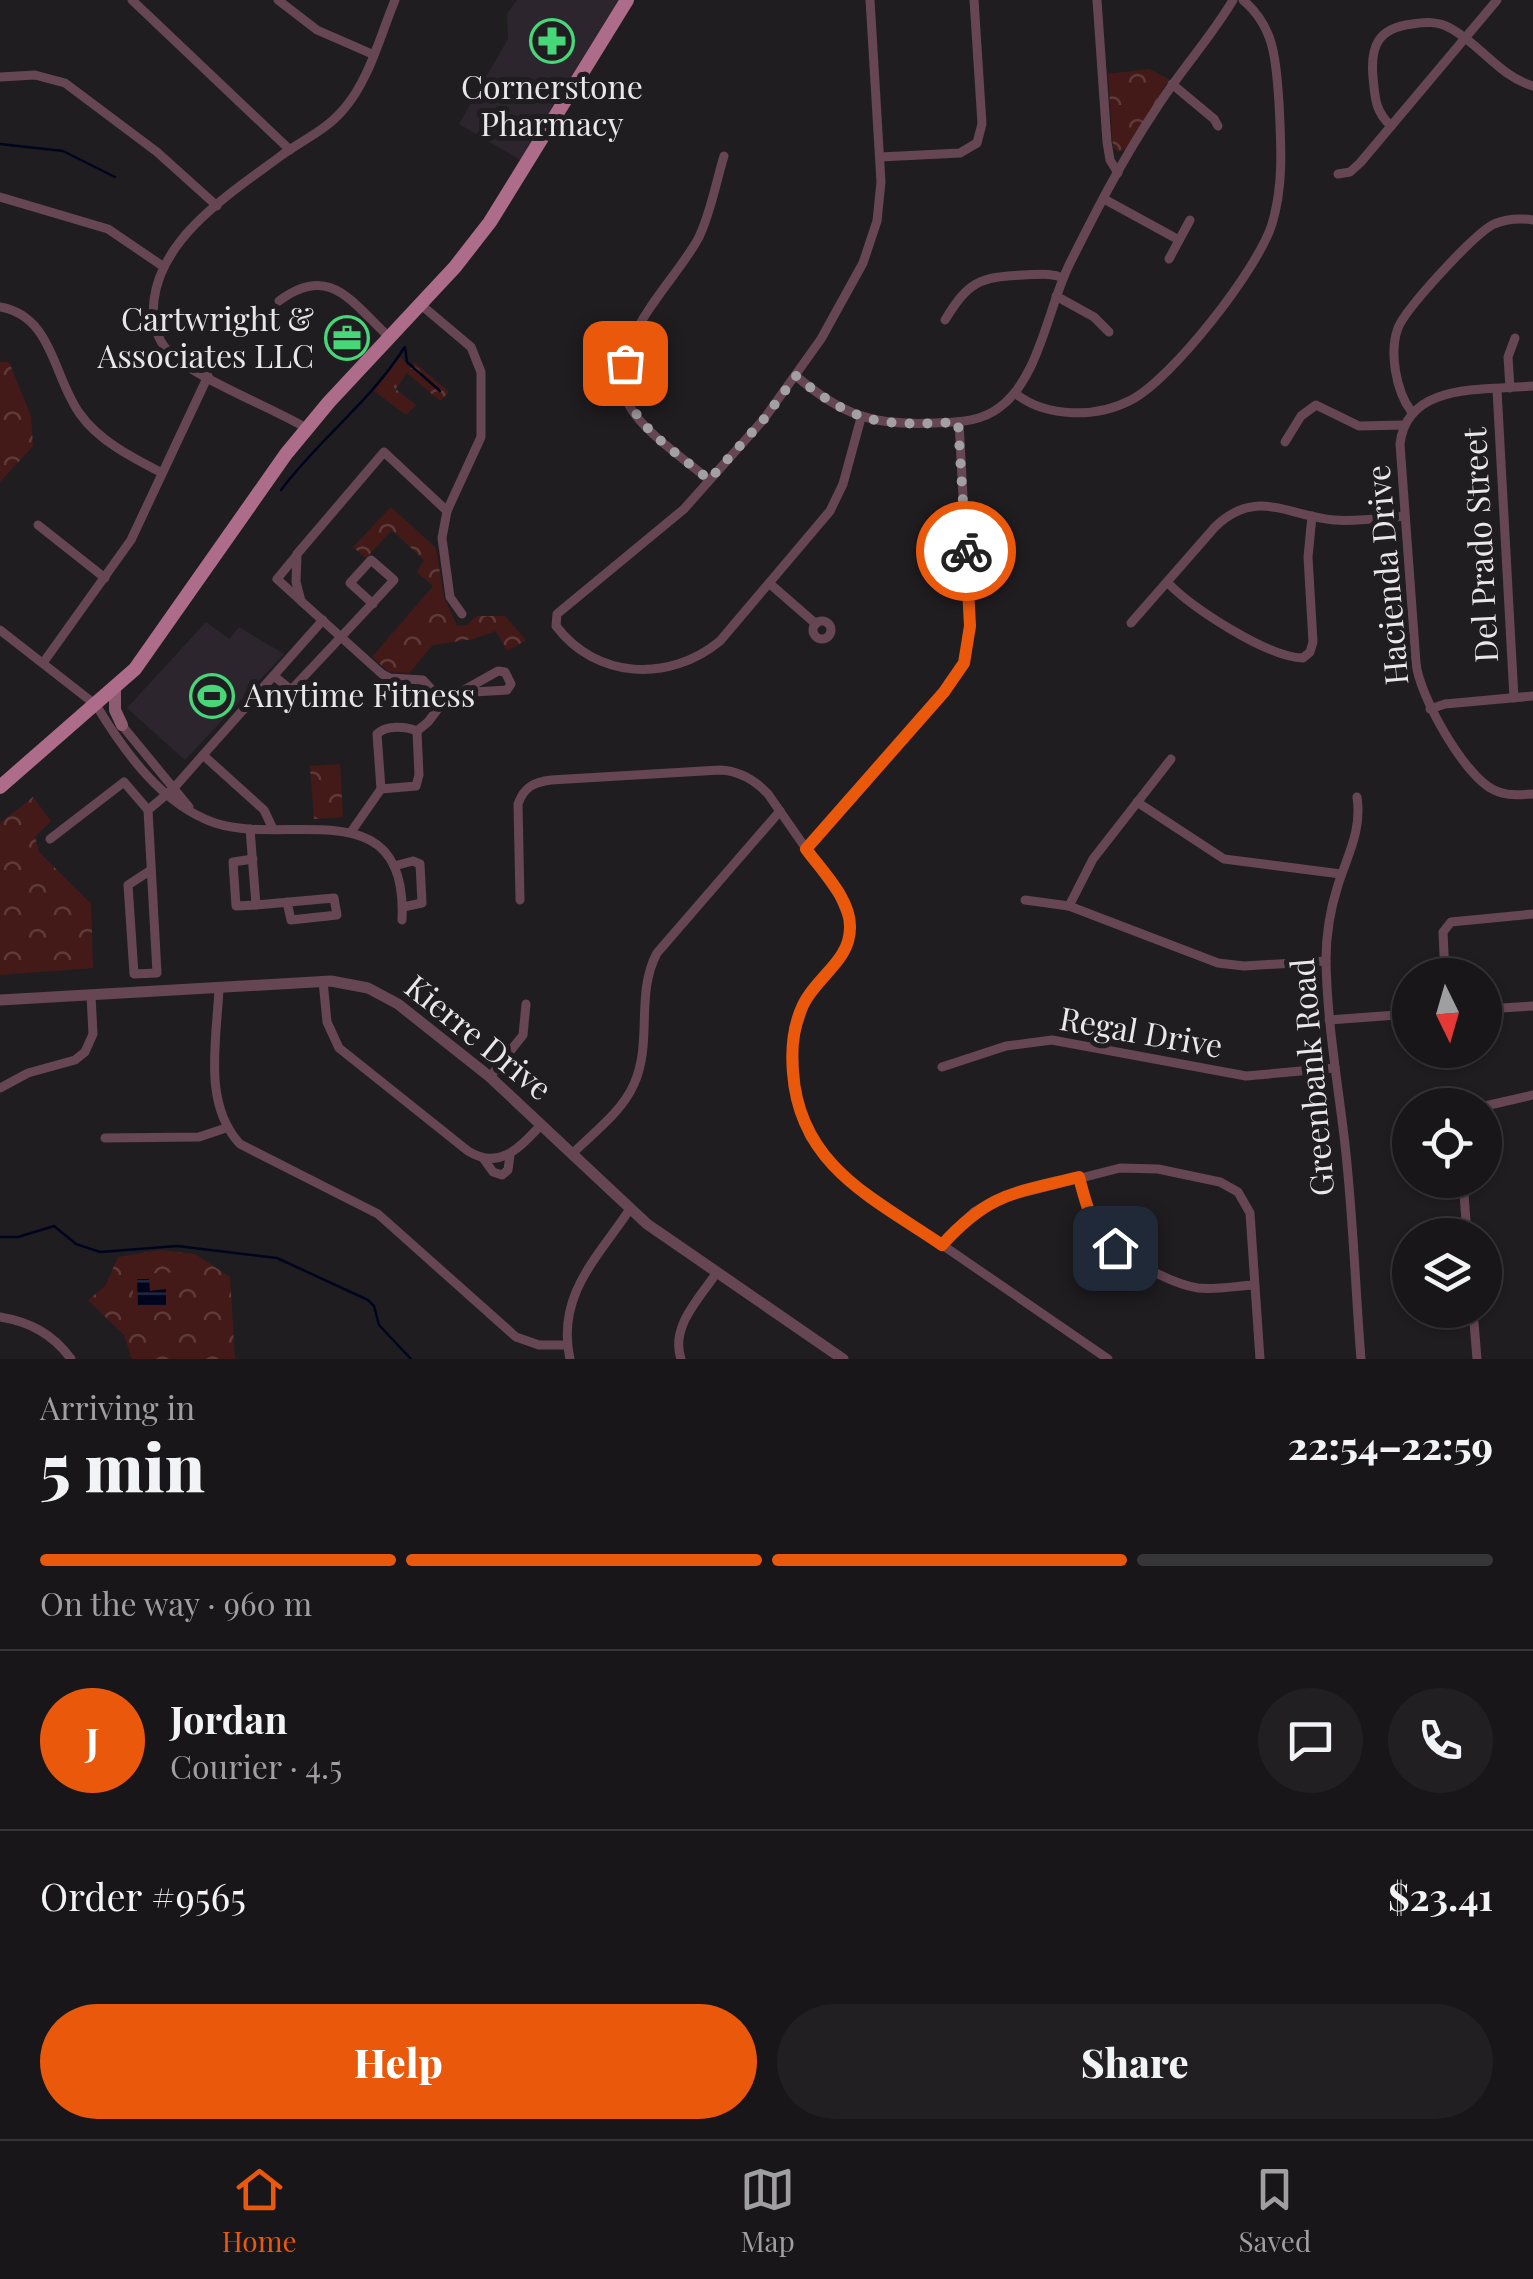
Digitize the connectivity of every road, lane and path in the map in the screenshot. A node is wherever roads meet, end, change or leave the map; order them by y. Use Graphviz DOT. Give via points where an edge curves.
graph roads {
  1 [pos="132,0"];
  2 [pos="278,0"];
  3 [pos="395,0"];
  4 [pos="626,0"];
  5 [pos="870,0"];
  6 [pos="974,0"];
  7 [pos="1096,0"];
  8 [pos="1234,0"];
  9 [pos="1243,0"];
  10 [pos="1497,0"];
  11 [pos="1465,38"];
  12 [pos="372,54"];
  13 [pos="0,77"];
  14 [pos="1172,84"];
  15 [pos="1533,86"];
  16 [pos="1218,126"];
  17 [pos="1391,126"];
  18 [pos="290,150"];
  19 [pos="724,156"];
  20 [pos="880,158"];
  21 [pos="1118,173"];
  22 [pos="1338,174"];
  23 [pos="0,197"];
  24 [pos="1104,199"];
  25 [pos="217,206"];
  26 [pos="1190,220"];
  27 [pos="1533,220"];
  28 [pos="1179,240"];
  29 [pos="1168,259"];
  30 [pos="164,267"];
  31 [pos="1063,278"];
  32 [pos="1056,296"];
  33 [pos="278,301"];
  34 [pos="420,304"];
  35 [pos="0,306"];
  36 [pos="945,320"];
  37 [pos="1108,332"];
  38 [pos="389,337"];
  39 [pos="1516,338"];
  40 [pos="208,376"];
  41 [pos="796,376"];
  42 [pos="1533,386"];
  43 [pos="1510,388"];
  44 [pos="1497,390"];
  45 [pos="1016,394"];
  46 [pos="1411,412"];
  47 [pos="861,418"];
  48 [pos="958,422"];
  49 [pos="1404,424"];
  50 [pos="306,428"];
  51 [pos="1285,442"];
  52 [pos="162,473"];
  53 [pos="709,480"];
  54 [pos="447,511"];
  55 [pos="1312,516"];
  56 [pos="1405,516"];
  57 [pos="38,525"];
  58 [pos="297,554"];
  59 [pos="105,578"];
  60 [pos="1167,582"];
  61 [pos="769,583"];
  62 [pos="301,601"];
  63 [pos="373,604"];
  64 [pos="462,614"];
  65 [pos="323,620"];
  66 [pos="1131,623"];
  67 [pos="816,624"];
  68 [pos="0,630"];
  69 [pos="342,636"];
  70 [pos="43,663"];
  71 [pos="274,676"];
  72 [pos="115,689"];
  73 [pos="458,693"];
  74 [pos="1533,696"];
  75 [pos="1514,698"];
  76 [pos="442,702"];
  77 [pos="96,706"];
  78 [pos="1430,709"];
  79 [pos="122,725"];
  80 [pos="416,731"];
  81 [pos="204,756"];
  82 [pos="1171,760"];
  83 [pos="0,788"];
  84 [pos="381,789"];
  85 [pos="169,792"];
  86 [pos="1533,794"];
  87 [pos="1356,796"];
  88 [pos="1138,802"];
  89 [pos="148,810"];
  90 [pos="780,811"];
  91 [pos="250,829"];
  92 [pos="273,829"];
  93 [pos="352,832"];
  94 [pos="50,840"];
  95 [pos="806,849"];
  96 [pos="253,859"];
  97 [pos="394,866"];
  98 [pos="150,870"];
  99 [pos="1342,874"];
  100 [pos="520,900"];
  101 [pos="1024,900"];
  102 [pos="287,902"];
  103 [pos="256,905"];
  104 [pos="1069,906"];
  105 [pos="402,907"];
  106 [pos="1533,914"];
  107 [pos="402,920"];
  108 [pos="1445,958"];
  109 [pos="1326,961"];
  110 [pos="323,981"];
  111 [pos="220,988"];
  112 [pos="91,995"];
  113 [pos="0,1000"];
  114 [pos="526,1004"];
  115 [pos="1533,1006"];
  116 [pos="1502,1008"];
  117 [pos="1392,1015"];
  118 [pos="1329,1020"];
  119 [pos="942,1066"];
  120 [pos="1335,1068"];
  121 [pos="490,1077"];
  122 [pos="0,1088"];
  123 [pos="1533,1095"];
  124 [pos="1502,1102"];
  125 [pos="540,1124"];
  126 [pos="226,1128"];
  127 [pos="105,1138"];
  128 [pos="572,1154"];
  129 [pos="510,1155"];
  130 [pos="483,1158"];
  131 [pos="1079,1177"];
  132 [pos="630,1209"];
  133 [pos="942,1245"];
  134 [pos="717,1272"];
  135 [pos="1254,1285"];
  136 [pos="0,1317"];
  137 [pos="1474,1328"];
  138 [pos="567,1345"];
  139 [pos="71,1359"];
  140 [pos="570,1359"];
  141 [pos="681,1359"];
  142 [pos="843,1359"];
  143 [pos="1108,1359"];
  144 [pos="1260,1359"];
  145 [pos="1361,1359"];
  146 [pos="1477,1359"];
  1 -- 18 [label="street"];
  2 -- 12 [label="street" via="317,30"];
  3 -- 12 [label="street"];
  4 -- 34 [label="main road" via="484,230"];
  5 -- 20 [label="street"];
  6 -- 20 [label="street" via="982,124 977,143 960,153"];
  7 -- 21 [label="street" via="1107,142"];
  8 -- 14 [label="street"];
  9 -- 45 [label="street" via="1274,46 1282,162 1272,225 1253,267 1158,380 1132,400 1058,412"];
  10 -- 11 [label="street"];
  11 -- 15 [label="street"];
  11 -- 17 [label="street"];
  11 -- 17 [label="street" via="1438,23 1383,32 1372,63 1376,108"];
  12 -- 18 [label="street" via="343,110"];
  13 -- 25 [label="street" via="34,75 65,83"];
  14 -- 16 [label="street"];
  14 -- 21 [label="street"];
  17 -- 22 [label="street" via="1354,169"];
  18 -- 25 [label="street"];
  19 -- 53 [label="street" via="700,234 642,320 623,369 636,416"];
  20 -- 41 [label="street" via="880,201 868,251"];
  21 -- 24 [label="street"];
  23 -- 30 [label="street" via="108,229"];
  24 -- 28 [label="street"];
  24 -- 31 [label="street"];
  25 -- 30 [label="street"];
  26 -- 28 [label="street"];
  27 -- 46 [label="street" via="1504,221 1480,234 1410,309 1395,342 1398,382"];
  28 -- 29 [label="street"];
  30 -- 40 [label="street" via="154,304 159,338 172,356"];
  31 -- 32 [label="street"];
  31 -- 36 [label="street" via="980,280"];
  32 -- 37 [label="street"];
  32 -- 45 [label="street"];
  33 -- 38 [label="street" via="305,285 331,288"];
  34 -- 38 [label="main road"];
  34 -- 54 [label="street" via="471,348 482,372 481,437"];
  35 -- 52 [label="street" via="37,326 89,425"];
  38 -- 50 [label="main road"];
  39 -- 43 [label="street" via="1508,353"];
  40 -- 50 [label="street"];
  40 -- 52 [label="street"];
  41 -- 47 [label="street"];
  41 -- 53 [label="street"];
  42 -- 43 [label="street"];
  43 -- 44 [label="street"];
  44 -- 46 [label="street" via="1440,395"];
  44 -- 75 [label="street, Del Prado Street"];
  45 -- 48 [label="street" via="991,413"];
  46 -- 49 [label="street"];
  47 -- 48 [label="street" via="902,425"];
  47 -- 61 [label="street" via="837,498"];
  48 -- 95 [label="street" via="970,626 964,663"];
  49 -- 51 [label="street" via="1358,426 1316,405"];
  49 -- 56 [label="street, Hacienda Drive"];
  50 -- 72 [label="main road" via="156,642"];
  52 -- 59 [label="street"];
  53 -- 61 [label="street" via="554,622 580,652 606,665 677,665 720,641"];
  54 -- 58 [label="street" via="384,452"];
  54 -- 64 [label="street" via="442,554 450,596"];
  55 -- 56 [label="street"];
  55 -- 60 [label="street" via="1262,505 1235,512"];
  55 -- 60 [label="street" via="1313,642 1307,656 1294,658 1218,622"];
  56 -- 78 [label="street, Hacienda Drive" via="1417,675"];
  57 -- 59 [label="street"];
  58 -- 62 [label="street"];
  58 -- 62 [label="street" via="277,579"];
  59 -- 70 [label="street"];
  60 -- 66 [label="street"];
  61 -- 67 [label="street"];
  62 -- 65 [label="street"];
  63 -- 63 [label="street" via="394,580 371,560 350,583"];
  63 -- 69 [label="street"];
  65 -- 69 [label="street"];
  65 -- 71 [label="street"];
  68 -- 70 [label="street"];
  69 -- 71 [label="street" via="291,690"];
  69 -- 76 [label="street" via="382,674 423,680"];
  70 -- 77 [label="street"];
  71 -- 81 [label="street"];
  72 -- 77 [label="main road"];
  72 -- 79 [label="main road"];
  73 -- 73 [label="street" via="498,671 510,684 507,690"];
  73 -- 76 [label="street"];
  74 -- 75 [label="street"];
  75 -- 78 [label="street"];
  76 -- 80 [label="street"];
  77 -- 79 [label="street"];
  77 -- 83 [label="main road"];
  77 -- 85 [label="street"];
  78 -- 86 [label="street, Hacienda Drive" via="1484,784 1497,792"];
  79 -- 85 [label="street"];
  80 -- 84 [label="street" via="416,786"];
  80 -- 84 [label="street" via="377,734"];
  81 -- 85 [label="street"];
  81 -- 92 [label="street" via="264,810"];
  82 -- 88 [label="street"];
  84 -- 93 [label="street"];
  85 -- 89 [label="street"];
  85 -- 91 [label="street" via="194,814"];
  87 -- 99 [label="street, Greenbank Road" via="1360,815"];
  88 -- 99 [label="street" via="1224,859"];
  88 -- 104 [label="street" via="1093,859"];
  89 -- 94 [label="street" via="124,782"];
  89 -- 98 [label="street"];
  90 -- 95 [label="street"];
  90 -- 100 [label="street" via="756,782 728,770 532,784 518,804"];
  90 -- 128 [label="street" via="656,953 632,1088"];
  91 -- 92 [label="street"];
  91 -- 96 [label="street"];
  92 -- 93 [label="street"];
  93 -- 97 [label="street"];
  95 -- 133 [label="street" via="846,908 850,930 845,952 815,985 797,1022 792,1060 800,1112 835,1170"];
  96 -- 103 [label="street"];
  96 -- 103 [label="street" via="232,862 236,906"];
  97 -- 105 [label="street"];
  97 -- 105 [label="street" via="413,862 422,870 422,903"];
  98 -- 98 [label="street" via="157,973 134,974 128,885"];
  99 -- 109 [label="street, Greenbank Road"];
  101 -- 104 [label="street"];
  102 -- 102 [label="street" via="334,898 338,915 291,920"];
  102 -- 103 [label="street"];
  104 -- 109 [label="street" via="1218,962"];
  105 -- 107 [label="street"];
  106 -- 108 [label="street" via="1451,922 1443,932"];
  109 -- 118 [label="street, Greenbank Road"];
  110 -- 111 [label="street, Kierre Drive"];
  110 -- 121 [label="street, Kierre Drive" via="358,984 391,999"];
  110 -- 130 [label="street" via="327,1022 346,1056"];
  111 -- 112 [label="street, Kierre Drive"];
  111 -- 126 [label="street" via="216,1098"];
  112 -- 113 [label="street, Kierre Drive"];
  112 -- 122 [label="street" via="93,1034 85,1052"];
  114 -- 121 [label="street" via="523,1035"];
  115 -- 116 [label="street"];
  117 -- 118 [label="street"];
  118 -- 120 [label="street, Greenbank Road"];
  119 -- 120 [label="street, Regal Drive" via="1052,1040 1246,1076"];
  120 -- 145 [label="street, Greenbank Road"];
  121 -- 125 [label="street, Kierre Drive"];
  123 -- 124 [label="street"];
  125 -- 128 [label="street, Kierre Drive"];
  125 -- 129 [label="street"];
  126 -- 127 [label="street" via="200,1137"];
  126 -- 138 [label="street" via="246,1148 378,1214 516,1337"];
  128 -- 132 [label="street, Kierre Drive"];
  129 -- 130 [label="street"];
  129 -- 130 [label="street" via="502,1175"];
  131 -- 133 [label="street" via="995,1200"];
  131 -- 135 [label="street" via="1090,1216 1115,1248 1184,1285"];
  131 -- 135 [label="street" via="1137,1167 1228,1184 1248,1206"];
  132 -- 134 [label="street, Kierre Drive"];
  132 -- 138 [label="street" via="574,1293"];
  133 -- 143 [label="street"];
  134 -- 141 [label="street" via="680,1328"];
  134 -- 142 [label="street, Kierre Drive"];
  135 -- 144 [label="street"];
  136 -- 139 [label="street" via="45,1332"];
  137 -- 146 [label="street"];
  138 -- 140 [label="street"];
}
